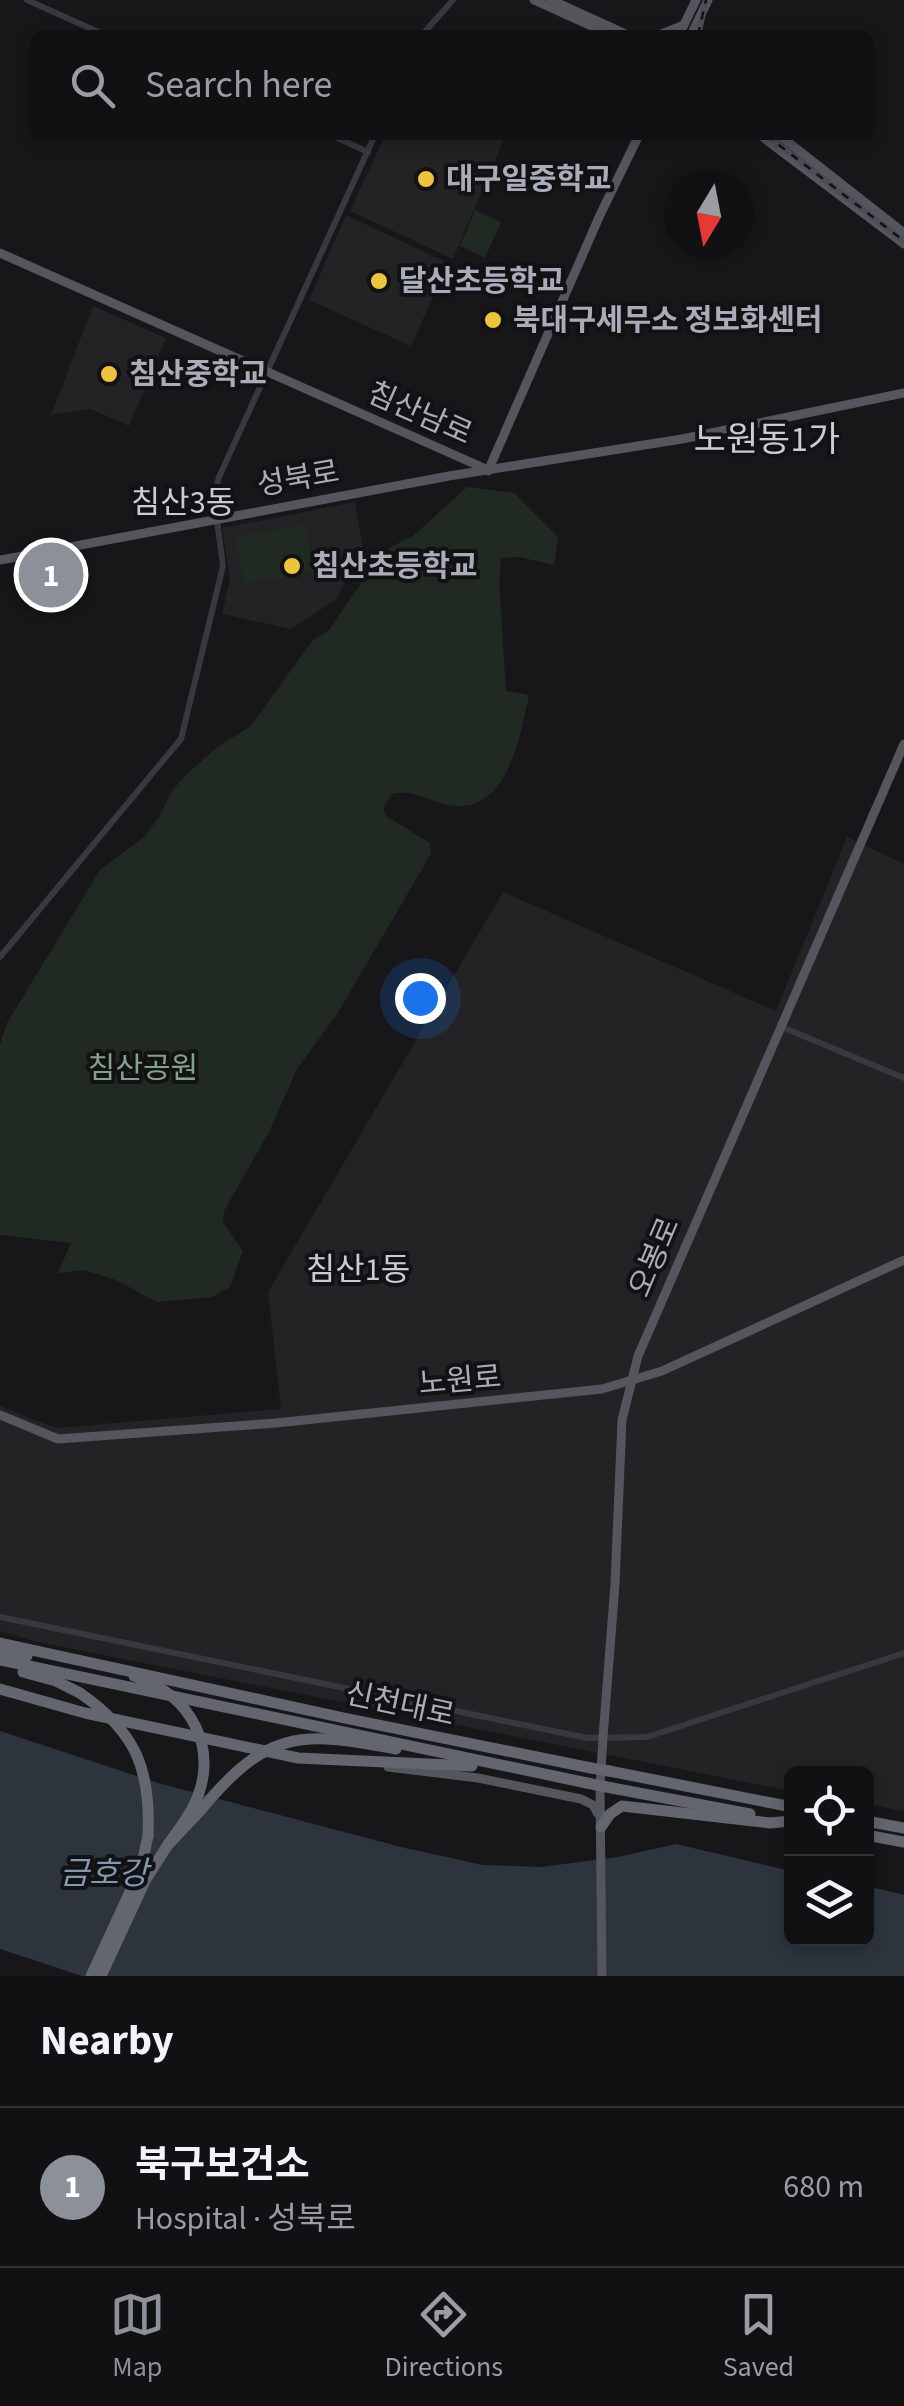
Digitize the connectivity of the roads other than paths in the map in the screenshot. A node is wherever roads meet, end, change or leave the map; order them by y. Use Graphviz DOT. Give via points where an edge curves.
graph roads {
  1 [pos="27,0"];
  2 [pos="453,0"];
  3 [pos="534,0"];
  4 [pos="551,0"];
  5 [pos="696,0"];
  6 [pos="708,0"];
  7 [pos="95,30"];
  8 [pos="426,30"];
  9 [pos="600,30"];
  10 [pos="617,30"];
  11 [pos="688,30"];
  12 [pos="689,30"];
  13 [pos="342,140"];
  14 [pos="373,140"];
  15 [pos="637,140"];
  16 [pos="767,140"];
  17 [pos="785,140"];
  18 [pos="368,152"];
  19 [pos="904,233"];
  20 [pos="904,244"];
  21 [pos="0,253"];
  22 [pos="268,374"];
  23 [pos="904,394"];
  24 [pos="488,470"];
  25 [pos="215,518"];
  26 [pos="0,560"];
  27 [pos="904,744"];
  28 [pos="0,957"];
  29 [pos="780,1026"];
  30 [pos="904,1078"];
  31 [pos="904,1260"];
  32 [pos="632,1380"];
  33 [pos="0,1415"];
  34 [pos="0,1617"];
  35 [pos="0,1647"];
  36 [pos="904,1654"];
  37 [pos="0,1664"];
  38 [pos="0,1690"];
  39 [pos="602,1737"];
  40 [pos="448,1754"];
  41 [pos="316,1758"];
  42 [pos="556,1777"];
  43 [pos="784,1804"];
  44 [pos="784,1821"];
  45 [pos="784,1822"];
  46 [pos="874,1822"];
  47 [pos="601,1824"];
  48 [pos="904,1828"];
  49 [pos="874,1837"];
  50 [pos="904,1842"];
  51 [pos="167,1846"];
  52 [pos="91,1976"];
  53 [pos="101,1976"];
  54 [pos="602,1976"];
  1 -- 7 [label="street"];
  2 -- 8 [label="street"];
  3 -- 9 [label="main road"];
  4 -- 10 [label="main road"];
  5 -- 11 [label="main road"];
  6 -- 12 [label="main road"];
  13 -- 18 [label="street"];
  14 -- 18 [label="street"];
  15 -- 24 [label="main road"];
  16 -- 20 [label="main road"];
  17 -- 19 [label="main road"];
  18 -- 22 [label="street"];
  21 -- 22 [label="main road, 침산남로"];
  22 -- 24 [label="main road, 침산남로"];
  22 -- 25 [label="street" via="219,477"];
  23 -- 24 [label="main road, 침산남로"];
  24 -- 25 [label="main road, 성북로"];
  25 -- 26 [label="main road, 성북로"];
  25 -- 28 [label="street" via="223,566 181,739"];
  27 -- 29 [label="main road, 오봉로"];
  29 -- 30 [label="street"];
  29 -- 32 [label="main road, 오봉로"];
  31 -- 32 [label="main road, 노원로"];
  32 -- 33 [label="main road, 노원로" via="549,1396 58,1439"];
  32 -- 39 [label="main road, 오봉로" via="622,1420"];
  34 -- 39 [label="street"];
  35 -- 43 [label="highway, 신천대로, bridge"];
  35 -- 51 [label="highway, bridge" via="152,1682 190,1714 201,1739 202,1782"];
  36 -- 39 [label="street" via="647,1738"];
  37 -- 40 [label="highway, 신천대로"];
  37 -- 52 [label="highway, bridge" via="80,1693 111,1715 142,1766 150,1802 141,1868"];
  38 -- 41 [label="highway" via="84,1714"];
  39 -- 47 [label="main road, 오봉로"];
  40 -- 42 [label="highway, 신천대로"];
  40 -- 51 [label="highway, bridge" via="320,1737 278,1744 232,1774"];
  41 -- 42 [label="highway" via="442,1762"];
  41 -- 47 [label="main road" via="478,1778 580,1799 593,1805"];
  42 -- 44 [label="highway, 신천대로, bridge"];
  45 -- 47 [label="highway" via="622,1806"];
  46 -- 48 [label="highway"];
  47 -- 54 [label="main road, 오봉로"];
  49 -- 50 [label="highway"];
  51 -- 53 [label="highway"];
}
